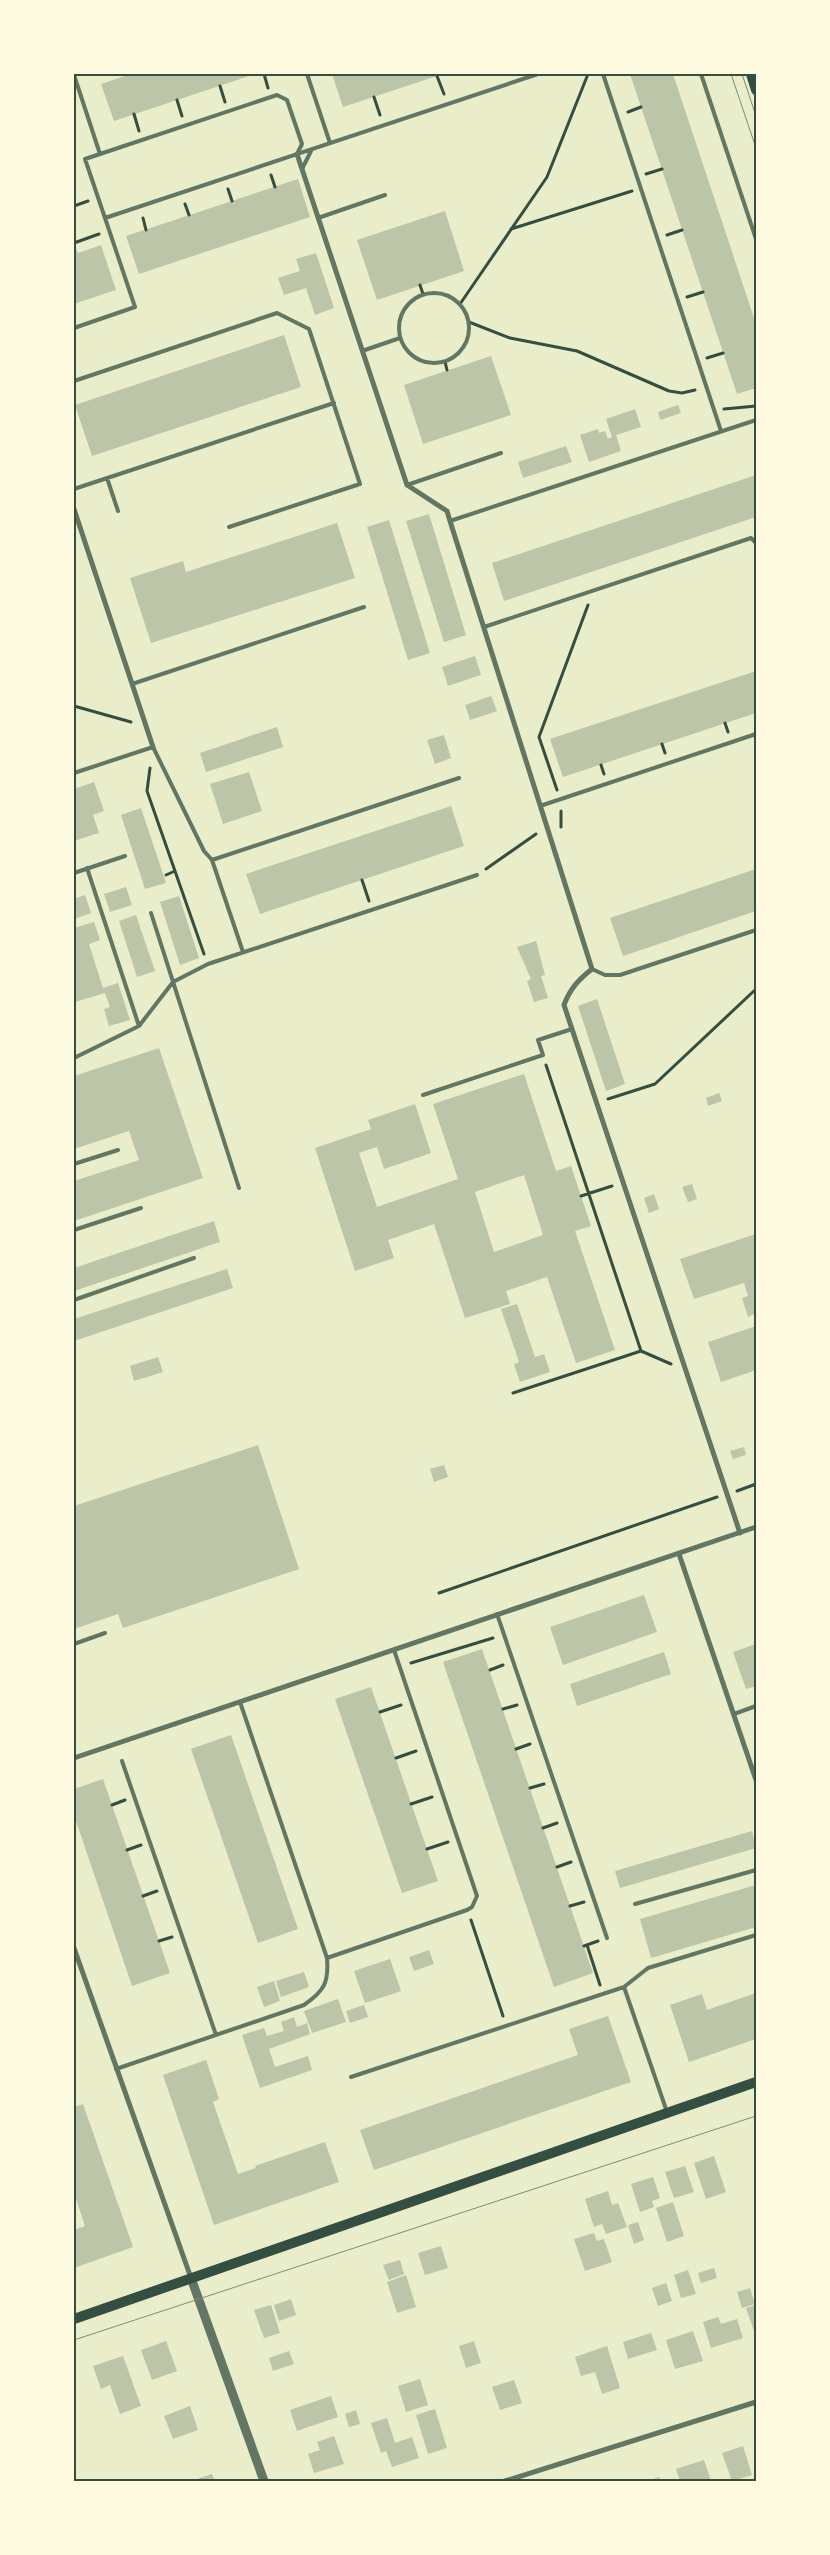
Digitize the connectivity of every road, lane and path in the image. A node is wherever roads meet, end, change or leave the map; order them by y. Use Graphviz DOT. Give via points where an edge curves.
graph roads {
  1 [pos="264,74"];
  2 [pos="307,74"];
  3 [pos="538,74"];
  4 [pos="588,74"];
  5 [pos="602,74"];
  6 [pos="702,74"];
  7 [pos="74,75"];
  8 [pos="438,76"];
  9 [pos="753,76"];
  10 [pos="266,81"];
  11 [pos="220,86"];
  12 [pos="756,90"];
  13 [pos="223,96"];
  14 [pos="374,97"];
  15 [pos="177,100"];
  16 [pos="447,104"];
  17 [pos="378,108"];
  18 [pos="180,110"];
  19 [pos="134,114"];
  20 [pos="137,124"];
  21 [pos="330,143"];
  22 [pos="312,149"];
  23 [pos="100,154"];
  24 [pos="297,154"];
  25 [pos="302,169"];
  26 [pos="272,178"];
  27 [pos="275,187"];
  28 [pos="641,189"];
  29 [pos="230,192"];
  30 [pos="385,196"];
  31 [pos="91,200"];
  32 [pos="232,201"];
  33 [pos="74,206"];
  34 [pos="187,207"];
  35 [pos="189,215"];
  36 [pos="105,218"];
  37 [pos="318,218"];
  38 [pos="144,221"];
  39 [pos="511,229"];
  40 [pos="146,230"];
  41 [pos="682,230"];
  42 [pos="102,233"];
  43 [pos="670,234"];
  44 [pos="756,239"];
  45 [pos="74,242"];
  46 [pos="420,285"];
  47 [pos="423,294"];
  48 [pos="460,304"];
  49 [pos="469,322"];
  50 [pos="74,328"];
  51 [pos="400,338"];
  52 [pos="362,351"];
  53 [pos="445,362"];
  54 [pos="447,370"];
  55 [pos="74,381"];
  56 [pos="707,388"];
  57 [pos="334,403"];
  58 [pos="756,406"];
  59 [pos="714,410"];
  60 [pos="756,420"];
  61 [pos="721,431"];
  62 [pos="501,453"];
  63 [pos="107,478"];
  64 [pos="407,485"];
  65 [pos="74,489"];
  66 [pos="74,509"];
  67 [pos="118,511"];
  68 [pos="450,521"];
  69 [pos="229,527"];
  70 [pos="756,543"];
  71 [pos="593,590"];
  72 [pos="364,607"];
  73 [pos="484,627"];
  74 [pos="132,684"];
  75 [pos="74,706"];
  76 [pos="146,726"];
  77 [pos="756,734"];
  78 [pos="153,747"];
  79 [pos="74,772"];
  80 [pos="459,778"];
  81 [pos="560,800"];
  82 [pos="540,806"];
  83 [pos="546,826"];
  84 [pos="125,856"];
  85 [pos="212,860"];
  86 [pos="86,868"];
  87 [pos="175,871"];
  88 [pos="74,872"];
  89 [pos="166,874"];
  90 [pos="477,875"];
  91 [pos="362,880"];
  92 [pos="372,910"];
  93 [pos="151,914"];
  94 [pos="756,930"];
  95 [pos="243,952"];
  96 [pos="208,964"];
  97 [pos="592,969"];
  98 [pos="173,982"];
  99 [pos="756,989"];
  100 [pos="138,1026"];
  101 [pos="572,1029"];
  102 [pos="543,1055"];
  103 [pos="74,1058"];
  104 [pos="423,1095"];
  105 [pos="606,1100"];
  106 [pos="118,1150"];
  107 [pos="74,1164"];
  108 [pos="617,1184"];
  109 [pos="239,1188"];
  110 [pos="589,1193"];
  111 [pos="581,1196"];
  112 [pos="141,1208"];
  113 [pos="74,1230"];
  114 [pos="194,1258"];
  115 [pos="74,1300"];
  116 [pos="641,1350"];
  117 [pos="685,1370"];
  118 [pos="513,1393"];
  119 [pos="756,1484"];
  120 [pos="727,1494"];
  121 [pos="756,1527"];
  122 [pos="740,1533"];
  123 [pos="679,1554"];
  124 [pos="438,1593"];
  125 [pos="497,1614"];
  126 [pos="104,1633"];
  127 [pos="503,1635"];
  128 [pos="74,1644"];
  129 [pos="394,1650"];
  130 [pos="400,1666"];
  131 [pos="240,1702"];
  132 [pos="412,1702"];
  133 [pos="756,1706"];
  134 [pos="380,1712"];
  135 [pos="734,1714"];
  136 [pos="427,1747"];
  137 [pos="74,1758"];
  138 [pos="396,1758"];
  139 [pos="122,1761"];
  140 [pos="756,1780"];
  141 [pos="443,1793"];
  142 [pos="411,1804"];
  143 [pos="458,1838"];
  144 [pos="427,1849"];
  145 [pos="756,1870"];
  146 [pos="635,1904"];
  147 [pos="467,1910"];
  148 [pos="756,1935"];
  149 [pos="607,1938"];
  150 [pos="586,1945"];
  151 [pos="74,1948"];
  152 [pos="327,1958"];
  153 [pos="624,1987"];
  154 [pos="603,1994"];
  155 [pos="507,2026"];
  156 [pos="216,2035"];
  157 [pos="116,2069"];
  158 [pos="351,2077"];
  159 [pos="756,2082"];
  160 [pos="667,2112"];
  161 [pos="191,2278"];
  162 [pos="74,2318"];
  163 [pos="756,2402"];
  164 [pos="264,2481"];
  165 [pos="505,2481"];
  1 -- 10 [label="path"];
  2 -- 21 [label="lane"];
  3 -- 16 [label="lane"];
  4 -- 39 [label="path" via="546,177"];
  5 -- 28 [label="lane"];
  6 -- 44 [label="lane"];
  7 -- 23 [label="lane"];
  8 -- 16 [label="path"];
  9 -- 12 [label="main road"];
  11 -- 13 [label="path"];
  14 -- 17 [label="path"];
  15 -- 18 [label="path"];
  16 -- 21 [label="lane"];
  19 -- 20 [label="path"];
  21 -- 22 [label="lane"];
  22 -- 24 [label="lane"];
  22 -- 25 [label="lane"];
  23 -- 24 [label="lane" via="277,95 288,100 302,144"];
  23 -- 36 [label="lane" via="85,158"];
  24 -- 25 [label="street"];
  24 -- 36 [label="lane"];
  25 -- 37 [label="street"];
  26 -- 27 [label="path"];
  28 -- 39 [label="path"];
  28 -- 56 [label="lane"];
  29 -- 32 [label="path"];
  30 -- 37 [label="lane"];
  31 -- 33 [label="path"];
  34 -- 35 [label="path"];
  36 -- 50 [label="lane" via="135,307"];
  37 -- 52 [label="street"];
  38 -- 40 [label="path"];
  39 -- 48 [label="path"];
  41 -- 43 [label="path"];
  42 -- 45 [label="path"];
  46 -- 47 [label="path"];
  47 -- 48 [label="lane" via="443,294"];
  47 -- 51 [label="lane" via="414,298 401,314"];
  48 -- 49 [label="lane"];
  49 -- 53 [label="lane" via="466,342 454,357"];
  49 -- 56 [label="path" via="510,338 578,351 669,391 682,393"];
  51 -- 52 [label="lane"];
  51 -- 53 [label="lane" via="416,358 425,362"];
  52 -- 64 [label="street"];
  53 -- 54 [label="path"];
  55 -- 57 [label="lane" via="277,313 309,329"];
  56 -- 59 [label="lane"];
  57 -- 63 [label="lane"];
  57 -- 69 [label="lane" via="360,484"];
  58 -- 59 [label="path"];
  59 -- 61 [label="lane"];
  60 -- 61 [label="lane"];
  61 -- 68 [label="lane"];
  62 -- 64 [label="lane"];
  63 -- 65 [label="lane"];
  63 -- 67 [label="lane"];
  64 -- 68 [label="street" via="447,511"];
  66 -- 74 [label="street"];
  68 -- 73 [label="street"];
  70 -- 71 [label="lane" via="751,538"];
  71 -- 73 [label="lane"];
  71 -- 81 [label="path" via="539,737"];
  72 -- 74 [label="lane"];
  73 -- 82 [label="street"];
  74 -- 76 [label="street"];
  75 -- 76 [label="path"];
  76 -- 78 [label="street"];
  77 -- 81 [label="lane"];
  78 -- 79 [label="lane"];
  78 -- 85 [label="lane" via="204,851"];
  78 -- 87 [label="path" via="147,791"];
  80 -- 85 [label="lane"];
  81 -- 82 [label="lane"];
  82 -- 83 [label="street"];
  83 -- 90 [label="path"];
  83 -- 97 [label="street"];
  84 -- 86 [label="lane"];
  85 -- 95 [label="lane"];
  86 -- 88 [label="lane"];
  86 -- 100 [label="lane"];
  87 -- 89 [label="path"];
  87 -- 96 [label="path"];
  90 -- 92 [label="lane"];
  91 -- 92 [label="path"];
  92 -- 95 [label="lane"];
  93 -- 98 [label="lane"];
  94 -- 97 [label="lane" via="620,975 605,975"];
  95 -- 96 [label="lane"];
  96 -- 98 [label="lane"];
  97 -- 101 [label="street" via="568,993 564,1005"];
  98 -- 100 [label="lane"];
  98 -- 109 [label="lane"];
  99 -- 105 [label="path" via="654,1084"];
  100 -- 103 [label="lane"];
  101 -- 102 [label="lane" via="538,1040"];
  101 -- 117 [label="street"];
  102 -- 104 [label="lane"];
  102 -- 110 [label="path"];
  106 -- 107 [label="lane"];
  108 -- 110 [label="path"];
  110 -- 111 [label="path"];
  110 -- 116 [label="path"];
  112 -- 113 [label="lane"];
  114 -- 115 [label="lane"];
  116 -- 117 [label="path"];
  116 -- 118 [label="path"];
  117 -- 120 [label="street"];
  119 -- 120 [label="path"];
  120 -- 122 [label="street"];
  120 -- 124 [label="path"];
  121 -- 122 [label="street"];
  122 -- 123 [label="street"];
  123 -- 125 [label="street"];
  123 -- 135 [label="street"];
  125 -- 127 [label="lane"];
  125 -- 129 [label="street"];
  126 -- 128 [label="lane"];
  127 -- 130 [label="path"];
  127 -- 149 [label="lane"];
  129 -- 130 [label="lane"];
  129 -- 131 [label="street"];
  130 -- 132 [label="lane"];
  131 -- 137 [label="street"];
  131 -- 152 [label="lane"];
  132 -- 134 [label="path"];
  132 -- 136 [label="lane"];
  133 -- 135 [label="lane"];
  135 -- 140 [label="street"];
  136 -- 138 [label="path"];
  136 -- 141 [label="lane"];
  139 -- 156 [label="lane"];
  141 -- 142 [label="path"];
  141 -- 143 [label="lane"];
  143 -- 144 [label="path"];
  143 -- 147 [label="lane" via="477,1896"];
  145 -- 146 [label="lane"];
  147 -- 152 [label="lane"];
  147 -- 155 [label="path"];
  148 -- 153 [label="lane" via="648,1968"];
  150 -- 154 [label="path"];
  151 -- 157 [label="street"];
  152 -- 156 [label="lane" via="328,1974 320,1993 304,2005"];
  153 -- 154 [label="lane"];
  153 -- 160 [label="lane"];
  154 -- 155 [label="lane"];
  155 -- 158 [label="lane"];
  156 -- 157 [label="lane"];
  157 -- 161 [label="street"];
  159 -- 160 [label="main road"];
  160 -- 161 [label="main road"];
  161 -- 162 [label="main road"];
  161 -- 164 [label="street"];
  163 -- 165 [label="street"];
}
